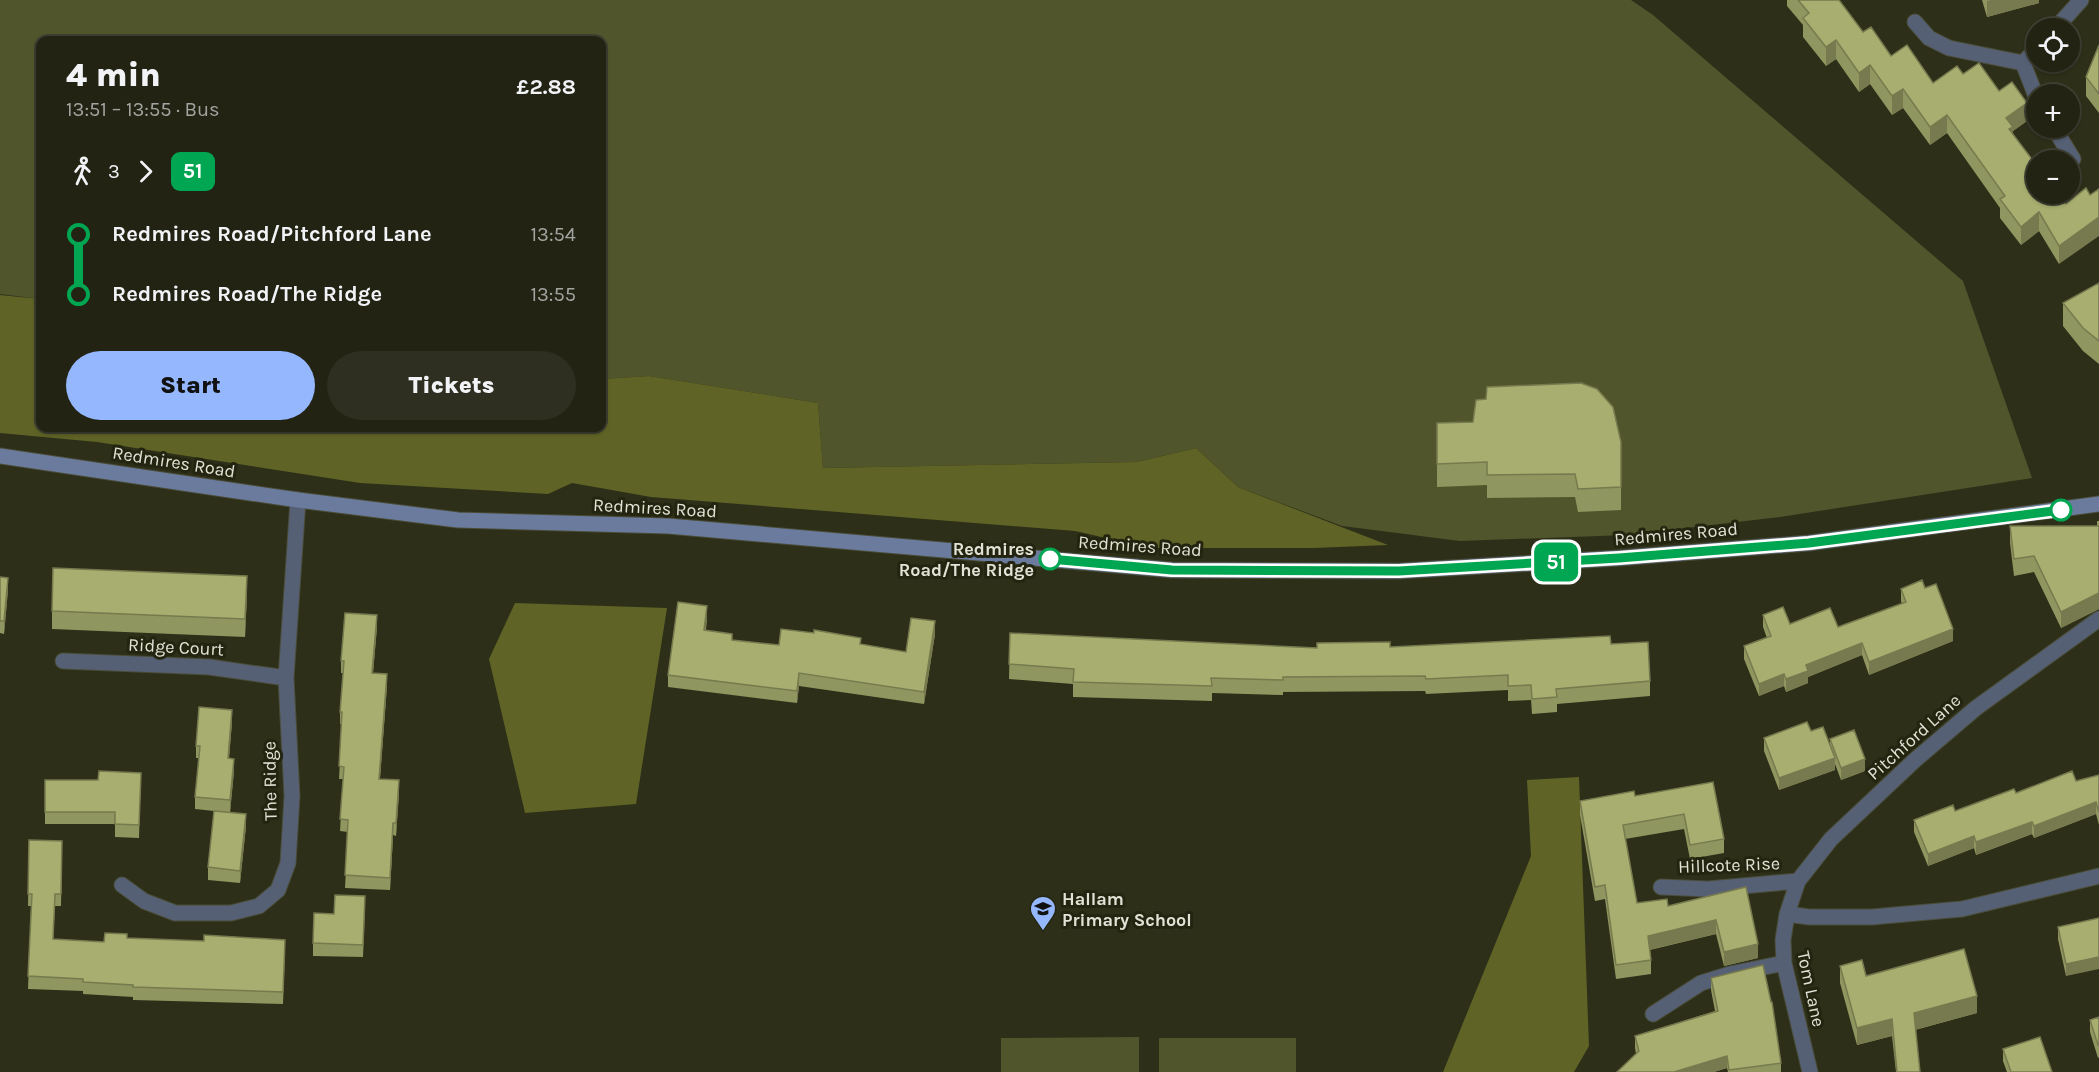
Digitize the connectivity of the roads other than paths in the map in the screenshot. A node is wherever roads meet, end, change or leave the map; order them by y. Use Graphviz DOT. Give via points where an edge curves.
graph roads {
  1 [pos="2081,0"];
  2 [pos="2065,18"];
  3 [pos="1915,22"];
  4 [pos="2026,60"];
  5 [pos="2023,63"];
  6 [pos="2031,84"];
  7 [pos="0,456"];
  8 [pos="298,500"];
  9 [pos="2099,504"];
  10 [pos="2099,619"];
  11 [pos="63,662"];
  12 [pos="286,678"];
  13 [pos="2099,876"];
  14 [pos="1798,881"];
  15 [pos="122,885"];
  16 [pos="1661,887"];
  17 [pos="1787,914"];
  18 [pos="1784,963"];
  19 [pos="1653,1014"];
  20 [pos="1810,1072"];
  1 -- 2 [label="street"];
  3 -- 5 [label="street" via="1929,38 1949,48"];
  4 -- 5 [label="street"];
  5 -- 6 [label="street"];
  7 -- 8 [label="street, Redmires Road"];
  8 -- 9 [label="street, Redmires Road" via="459,520 668,526 1172,570 1375,571 1809,543"];
  8 -- 12 [label="street, The Ridge"];
  10 -- 14 [label="street, Pitchford Lane" via="1976,708 1915,760 1831,839"];
  11 -- 12 [label="street, Ridge Court" via="209,667"];
  12 -- 15 [label="street, The Ridge" via="292,796 288,863 278,890 259,906 231,913 175,913 144,901"];
  13 -- 17 [label="street" via="1962,909 1872,917"];
  14 -- 16 [label="street, Hillcote Rise" via="1708,890"];
  14 -- 17 [label="street, Pitchford Lane"];
  17 -- 18 [label="street, Tom Lane"];
  18 -- 19 [label="street" via="1701,983"];
  18 -- 20 [label="street, Tom Lane"];
}
